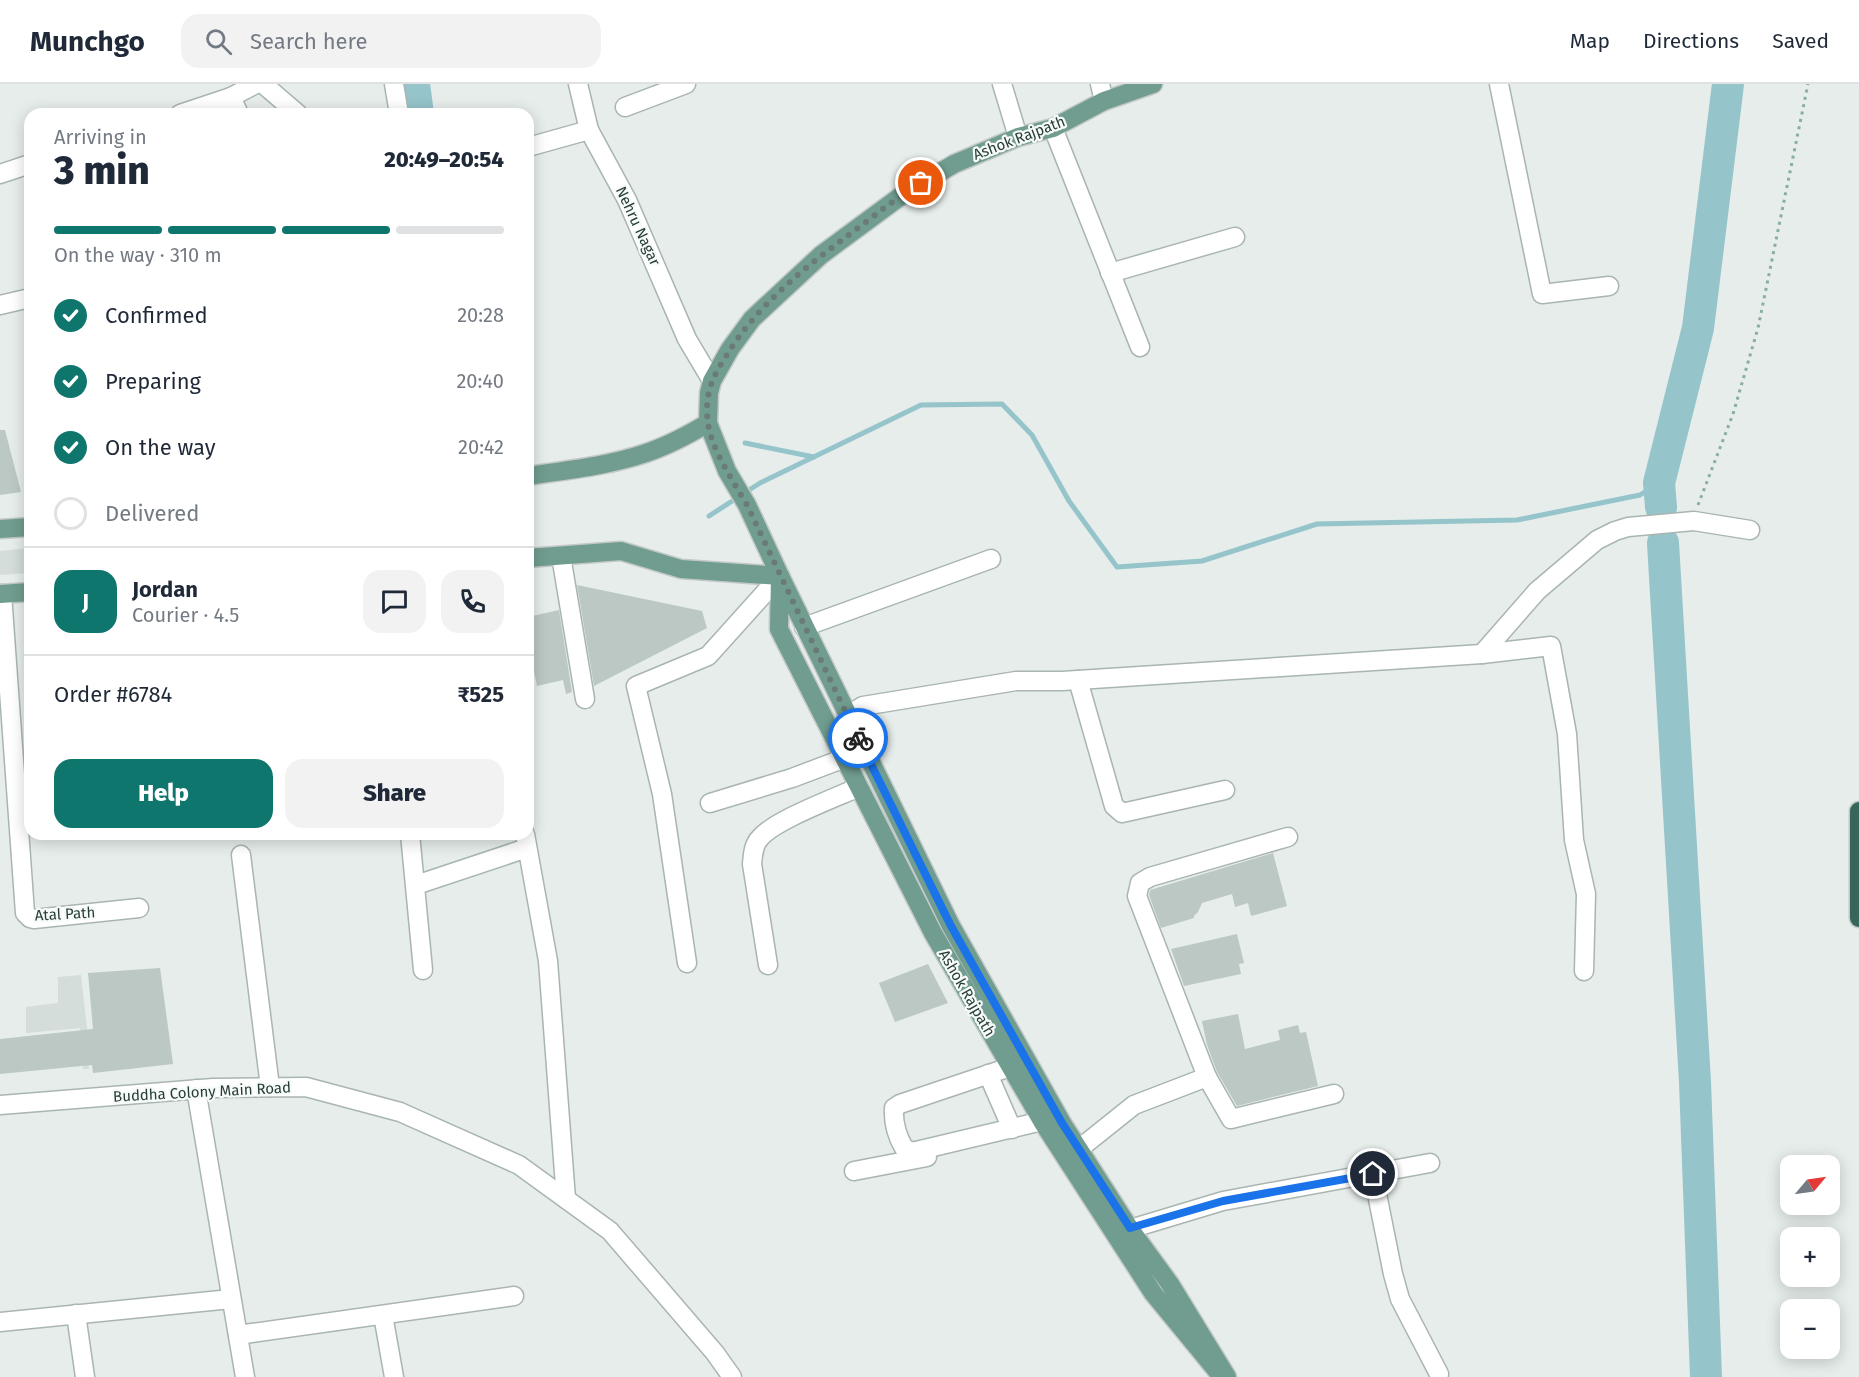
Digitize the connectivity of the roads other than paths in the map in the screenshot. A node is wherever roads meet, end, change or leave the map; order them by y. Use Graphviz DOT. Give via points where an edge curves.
graph roads {
  1 [pos="256,84"];
  2 [pos="263,84"];
  3 [pos="394,84"];
  4 [pos="578,84"];
  5 [pos="686,84"];
  6 [pos="1002,84"];
  7 [pos="1153,84"];
  8 [pos="1499,84"];
  9 [pos="1102,93"];
  10 [pos="231,97"];
  11 [pos="625,107"];
  12 [pos="198,108"];
  13 [pos="236,108"];
  14 [pos="291,108"];
  15 [pos="398,108"];
  16 [pos="1053,128"];
  17 [pos="590,130"];
  18 [pos="1018,137"];
  19 [pos="534,145"];
  20 [pos="24,166"];
  21 [pos="0,174"];
  22 [pos="1235,237"];
  23 [pos="1110,273"];
  24 [pos="1609,286"];
  25 [pos="24,299"];
  26 [pos="0,305"];
  27 [pos="1140,347"];
  28 [pos="712,381"];
  29 [pos="708,423"];
  30 [pos="534,475"];
  31 [pos="24,528"];
  32 [pos="0,530"];
  33 [pos="1750,530"];
  34 [pos="561,556"];
  35 [pos="534,558"];
  36 [pos="992,559"];
  37 [pos="780,576"];
  38 [pos="24,592"];
  39 [pos="1,594"];
  40 [pos="804,627"];
  41 [pos="1482,654"];
  42 [pos="1078,680"];
  43 [pos="585,699"];
  44 [pos="847,716"];
  45 [pos="844,758"];
  46 [pos="859,787"];
  47 [pos="1226,790"];
  48 [pos="710,803"];
  49 [pos="1859,811"];
  50 [pos="1287,837"];
  51 [pos="411,840"];
  52 [pos="526,841"];
  53 [pos="241,855"];
  54 [pos="416,885"];
  55 [pos="139,908"];
  56 [pos="1859,918"];
  57 [pos="687,963"];
  58 [pos="768,965"];
  59 [pos="423,970"];
  60 [pos="1584,970"];
  61 [pos="1010,1067"];
  62 [pos="988,1074"];
  63 [pos="1207,1077"];
  64 [pos="270,1087"];
  65 [pos="196,1089"];
  66 [pos="1334,1094"];
  67 [pos="0,1105"];
  68 [pos="1050,1124"];
  69 [pos="1012,1129"];
  70 [pos="1079,1149"];
  71 [pos="1430,1164"];
  72 [pos="854,1171"];
  73 [pos="1373,1174"];
  74 [pos="566,1199"];
  75 [pos="1123,1232"];
  76 [pos="514,1296"];
  77 [pos="231,1299"];
  78 [pos="76,1314"];
  79 [pos="382,1315"];
  80 [pos="0,1322"];
  81 [pos="238,1335"];
  82 [pos="1439,1374"];
  83 [pos="85,1377"];
  84 [pos="245,1377"];
  85 [pos="394,1377"];
  86 [pos="732,1377"];
  87 [pos="1222,1377"];
  88 [pos="1227,1377"];
  1 -- 10 [label="street"];
  2 -- 14 [label="street"];
  3 -- 15 [label="street"];
  4 -- 17 [label="street, Nehru Nagar"];
  5 -- 11 [label="street"];
  6 -- 18 [label="street"];
  7 -- 9 [label="main road, Ashok Rajpath"];
  8 -- 24 [label="street" via="1542,294"];
  9 -- 16 [label="main road, Ashok Rajpath"];
  10 -- 12 [label="street"];
  10 -- 13 [label="street"];
  16 -- 18 [label="main road, Ashok Rajpath"];
  16 -- 23 [label="street"];
  17 -- 19 [label="street"];
  17 -- 28 [label="street, Nehru Nagar" via="627,200 687,339"];
  18 -- 28 [label="main road, Ashok Rajpath" via="954,164 905,193 821,255 752,319"];
  20 -- 21 [label="street"];
  22 -- 23 [label="street"];
  23 -- 27 [label="street"];
  25 -- 26 [label="street"];
  28 -- 29 [label="main road, Ashok Rajpath"];
  29 -- 30 [label="main road" via="645,453"];
  29 -- 37 [label="main road, Ashok Rajpath" via="727,471"];
  31 -- 32 [label="main road"];
  33 -- 41 [label="street" via="1694,521 1615,531 1597,540 1537,591"];
  34 -- 35 [label="main road"];
  34 -- 37 [label="main road" via="621,552 681,569"];
  34 -- 43 [label="street"];
  36 -- 40 [label="street"];
  37 -- 40 [label="main road, Ashok Rajpath"];
  37 -- 45 [label="main road, Ashok Rajpath" via="779,629"];
  37 -- 57 [label="street" via="708,656 636,686 662,794"];
  38 -- 39 [label="main road"];
  39 -- 55 [label="street, Atal Path" via="25,913 34,919"];
  40 -- 44 [label="main road, Ashok Rajpath"];
  41 -- 42 [label="street"];
  41 -- 60 [label="street" via="1551,646 1567,734 1574,840 1586,894"];
  42 -- 44 [label="street" via="1016,681 863,706"];
  42 -- 47 [label="street" via="1114,806 1122,813"];
  44 -- 68 [label="main road, Ashok Rajpath"];
  45 -- 46 [label="main road, Ashok Rajpath"];
  45 -- 48 [label="street"];
  46 -- 58 [label="street" via="780,823 759,839 753,850"];
  46 -- 61 [label="main road, Ashok Rajpath" via="933,933"];
  49 -- 56 [label="highway"];
  50 -- 63 [label="street" via="1140,883 1137,896"];
  51 -- 54 [label="street"];
  52 -- 54 [label="street"];
  52 -- 74 [label="street" via="548,961"];
  53 -- 64 [label="street"];
  54 -- 59 [label="street"];
  61 -- 62 [label="street"];
  61 -- 68 [label="main road, Ashok Rajpath"];
  62 -- 69 [label="street"];
  62 -- 69 [label="street" via="894,1108 900,1142 912,1152"];
  63 -- 66 [label="street" via="1231,1119"];
  63 -- 70 [label="street" via="1134,1106"];
  64 -- 65 [label="street, Buddha Colony Main Road"];
  64 -- 74 [label="street, Buddha Colony Main Road" via="306,1087 400,1112 519,1165"];
  65 -- 67 [label="street, Buddha Colony Main Road"];
  65 -- 77 [label="street"];
  68 -- 69 [label="street"];
  68 -- 70 [label="main road, Ashok Rajpath"];
  68 -- 72 [label="street" via="986,1146"];
  68 -- 75 [label="main road, Ashok Rajpath"];
  70 -- 75 [label="main road, Ashok Rajpath"];
  71 -- 73 [label="street"];
  73 -- 75 [label="street" via="1223,1201"];
  73 -- 82 [label="street" via="1400,1299"];
  74 -- 86 [label="street, Buddha Colony Main Road" via="610,1231"];
  75 -- 87 [label="main road, Ashok Rajpath" via="1153,1293"];
  75 -- 88 [label="main road, Ashok Rajpath" via="1170,1284"];
  76 -- 79 [label="street"];
  77 -- 78 [label="street"];
  77 -- 81 [label="street"];
  78 -- 80 [label="street"];
  78 -- 83 [label="street"];
  79 -- 81 [label="street"];
  79 -- 85 [label="street"];
  81 -- 84 [label="street"];
}
